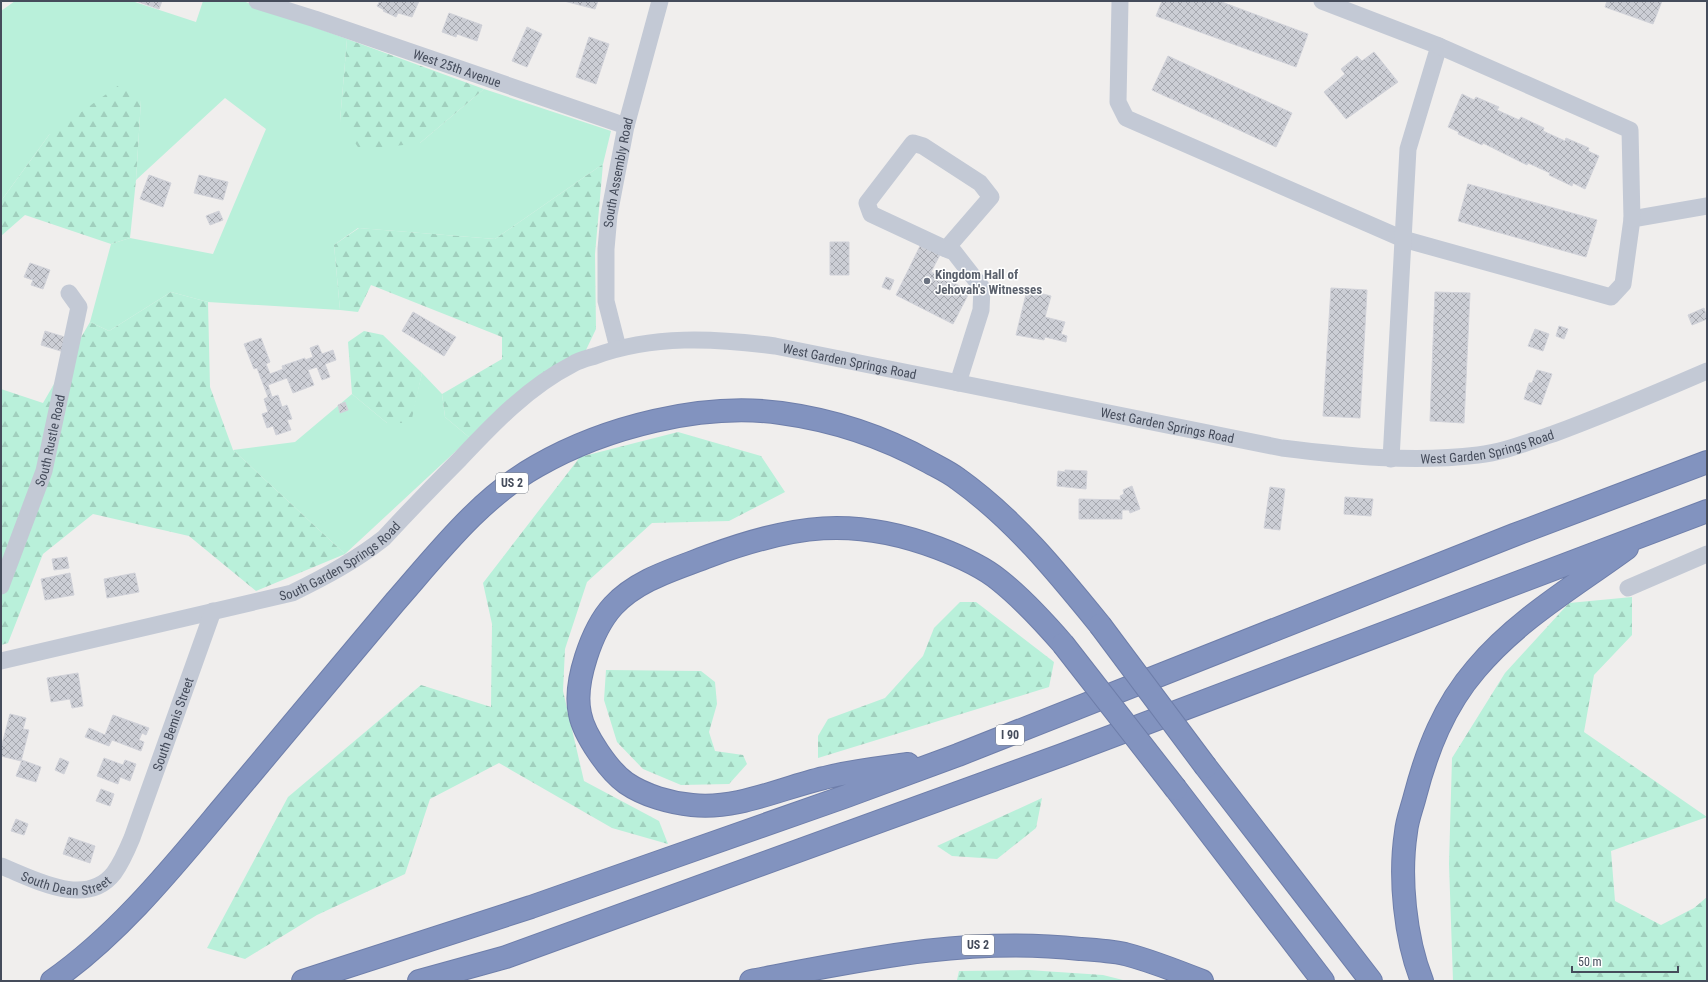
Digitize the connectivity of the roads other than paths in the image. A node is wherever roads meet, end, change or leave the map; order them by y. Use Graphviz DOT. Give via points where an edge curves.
graph roads {
  1 [pos="257,1"];
  2 [pos="660,1"];
  3 [pos="1120,1"];
  4 [pos="1322,1"];
  5 [pos="1439,46"];
  6 [pos="626,126"];
  7 [pos="1707,206"];
  8 [pos="1632,219"];
  9 [pos="1403,239"];
  10 [pos="946,249"];
  11 [pos="69,293"];
  12 [pos="618,348"];
  13 [pos="1707,371"];
  14 [pos="958,383"];
  15 [pos="1391,459"];
  16 [pos="1707,462"];
  17 [pos="1707,511"];
  18 [pos="1650,532"];
  19 [pos="1707,554"];
  20 [pos="1,586"];
  21 [pos="1628,588"];
  22 [pos="213,611"];
  23 [pos="1,660"];
  24 [pos="958,755"];
  25 [pos="132,838"];
  26 [pos="1,866"];
  27 [pos="52,981"];
  28 [pos="303,981"];
  29 [pos="419,981"];
  30 [pos="751,981"];
  31 [pos="1202,981"];
  32 [pos="1323,981"];
  33 [pos="1371,981"];
  34 [pos="1422,981"];
  1 -- 6 [label="street, West 25th Avenue"];
  2 -- 6 [label="street, South Assembly Road"];
  3 -- 9 [label="street" via="1118,102 1126,118"];
  4 -- 5 [label="street"];
  5 -- 8 [label="street" via="1630,130"];
  5 -- 9 [label="street" via="1408,149"];
  6 -- 12 [label="street, South Assembly Road" via="615,176 606,249 606,300"];
  7 -- 8 [label="street"];
  8 -- 9 [label="street" via="1623,284 1611,297"];
  9 -- 15 [label="street"];
  10 -- 10 [label="street" via="871,214 867,203 913,143 923,146 980,183 991,197"];
  10 -- 14 [label="street" via="954,252 982,288 981,310"];
  11 -- 20 [label="street, South Rustle Road" via="79,307 44,471"];
  12 -- 14 [label="street, West Garden Springs Road" via="652,341 736,341 775,346"];
  12 -- 22 [label="street, South Garden Springs Road" via="574,363 542,382 504,413 384,538 362,556 331,575 292,593"];
  13 -- 15 [label="street, West Garden Springs Road" via="1581,424 1511,448 1479,455 1425,460"];
  14 -- 15 [label="street, West Garden Springs Road" via="1282,448"];
  16 -- 24 [label="highway, I 90" via="1514,535"];
  17 -- 18 [label="highway"];
  18 -- 29 [label="highway" via="1062,755 513,954"];
  18 -- 34 [label="highway" via="1529,618 1504,640 1476,669 1441,719 1423,764 1406,831 1403,873 1408,927"];
  19 -- 21 [label="street"];
  22 -- 23 [label="street, South Garden Springs Road"];
  22 -- 25 [label="street, South Bemis Street"];
  24 -- 28 [label="highway, I 90" via="531,907"];
  24 -- 32 [label="highway, bridge" via="825,777 734,803 710,806 669,801 626,783 598,751 586,731 579,713 586,655 599,626 615,604 632,589 657,576 722,551 794,530 827,527 873,529 914,539 957,555 998,578 1030,606 1063,644"];
  25 -- 26 [label="street, South Dean Street" via="113,874 104,882 84,891 54,886"];
  27 -- 33 [label="highway, US 2, bridge" via="107,937 164,876 388,611 476,513 536,466 618,430 714,412 757,410 811,417 861,431 913,453 957,478 1014,525 1052,565 1100,625"];
  30 -- 31 [label="highway, US 2" via="883,956 975,945 1047,945 1124,954"];
}
